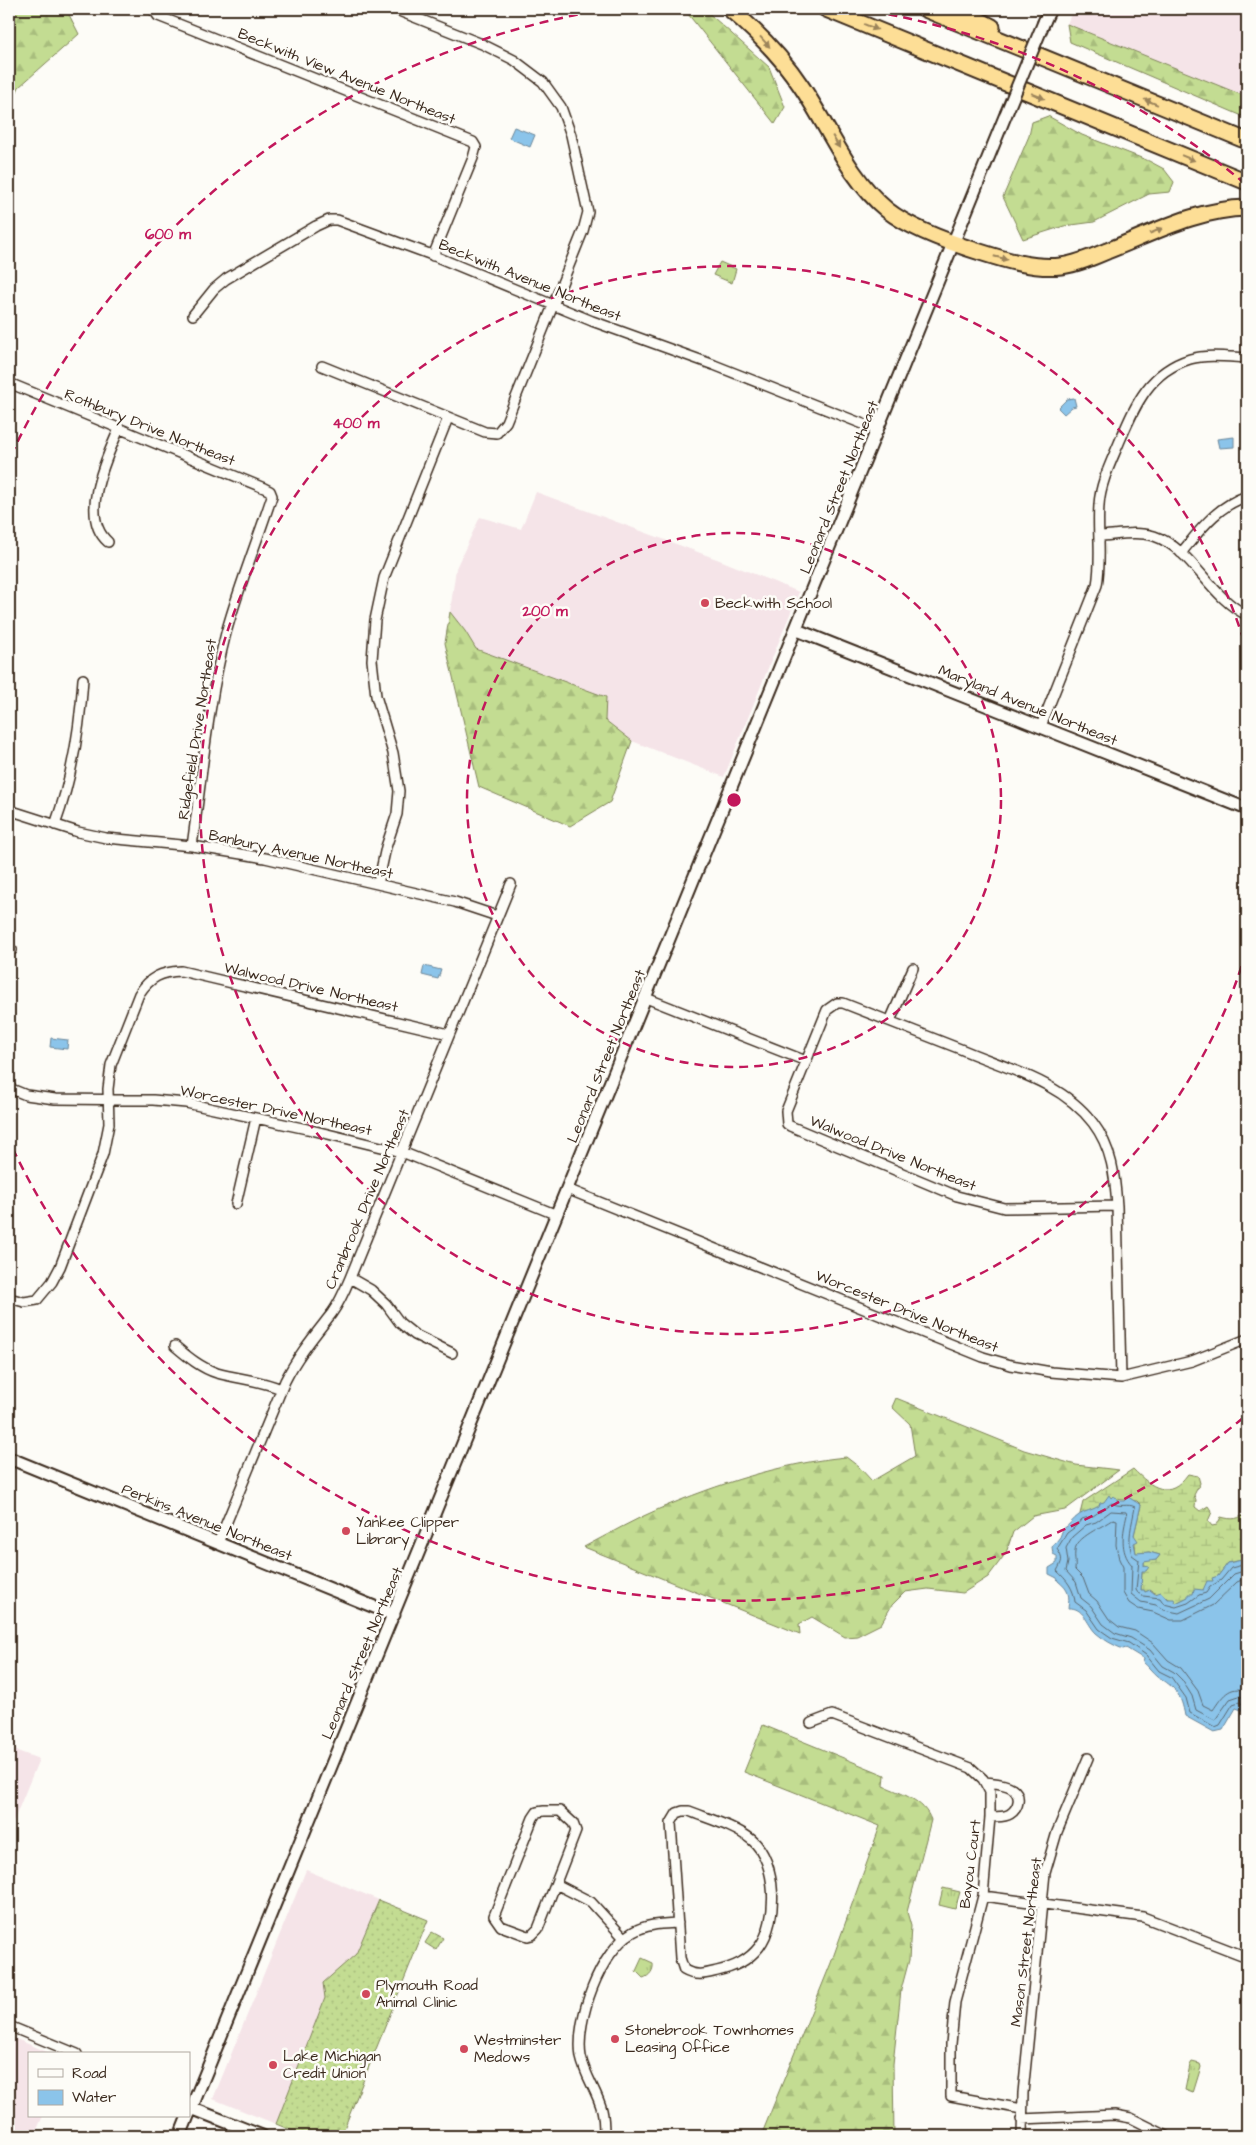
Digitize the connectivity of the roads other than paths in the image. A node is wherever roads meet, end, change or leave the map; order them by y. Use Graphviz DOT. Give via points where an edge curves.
graph roads {
  1 [pos="153,9"];
  2 [pos="394,9"];
  3 [pos="730,9"];
  4 [pos="826,9"];
  5 [pos="925,9"];
  6 [pos="958,9"];
  7 [pos="1050,9"];
  8 [pos="1092,77"];
  9 [pos="1247,141"];
  10 [pos="1247,182"];
  11 [pos="1247,208"];
  12 [pos="954,244"];
  13 [pos="433,256"];
  14 [pos="553,305"];
  15 [pos="193,315"];
  16 [pos="1247,358"];
  17 [pos="322,366"];
  18 [pos="9,383"];
  19 [pos="448,418"];
  20 [pos="120,429"];
  21 [pos="878,430"];
  22 [pos="1247,496"];
  23 [pos="270,502"];
  24 [pos="1100,536"];
  25 [pos="108,542"];
  26 [pos="1181,553"];
  27 [pos="1247,615"];
  28 [pos="797,630"];
  29 [pos="83,679"];
  30 [pos="1041,726"];
  31 [pos="1247,809"];
  32 [pos="9,810"];
  33 [pos="55,825"];
  34 [pos="192,846"];
  35 [pos="378,884"];
  36 [pos="511,884"];
  37 [pos="497,916"];
  38 [pos="913,968"];
  39 [pos="646,998"];
  40 [pos="890,1021"];
  41 [pos="449,1034"];
  42 [pos="806,1060"];
  43 [pos="9,1088"];
  44 [pos="109,1099"];
  45 [pos="256,1118"];
  46 [pos="402,1152"];
  47 [pos="567,1190"];
  48 [pos="236,1204"];
  49 [pos="1117,1206"];
  50 [pos="557,1215"];
  51 [pos="350,1278"];
  52 [pos="9,1298"];
  53 [pos="1247,1338"];
  54 [pos="175,1346"];
  55 [pos="452,1352"];
  56 [pos="1120,1378"];
  57 [pos="281,1389"];
  58 [pos="9,1458"];
  59 [pos="218,1543"];
  60 [pos="394,1615"];
  61 [pos="811,1723"];
  62 [pos="1088,1758"];
  63 [pos="985,1782"];
  64 [pos="990,1816"];
  65 [pos="556,1884"];
  66 [pos="983,1896"];
  67 [pos="1042,1905"];
  68 [pos="678,1923"];
  69 [pos="624,1938"];
  70 [pos="1247,1957"];
  71 [pos="9,2026"];
  72 [pos="71,2052"];
  73 [pos="190,2109"];
  74 [pos="1022,2109"];
  75 [pos="190,2111"];
  76 [pos="186,2118"];
  77 [pos="1022,2119"];
  78 [pos="180,2136"];
  79 [pos="262,2136"];
  80 [pos="604,2136"];
  81 [pos="1022,2136"];
  82 [pos="1167,2136"];
  1 -- 13 [label="street, Beckwith View Avenue Northeast" via="158,16 191,30 467,138 476,145"];
  2 -- 14 [label="street" via="514,60 542,82 561,107 571,135 588,212"];
  3 -- 12 [label="highway, one-way" via="759,36 794,77 859,180 874,198 897,216"];
  4 -- 10 [label="highway, one-way"];
  5 -- 8 [label="highway"];
  6 -- 8 [label="highway"];
  7 -- 12 [label="main road, Leonard Street Northeast, bridge"];
  9 -- 8 [label="highway, one-way"];
  12 -- 11 [label="highway, one-way" via="1030,265 1064,266 1195,216"];
  12 -- 21 [label="main road, Leonard Street Northeast"];
  13 -- 14 [label="street, Beckwith Avenue Northeast"];
  13 -- 15 [label="street, Beckwith Avenue Northeast" via="350,223 329,220 226,279"];
  14 -- 19 [label="street" via="506,422 497,433 484,432"];
  14 -- 21 [label="street, Beckwith Avenue Northeast"];
  16 -- 24 [label="street" via="1191,359 1171,367 1138,399 1098,504"];
  17 -- 19 [label="street"];
  18 -- 20 [label="street, Rothbury Drive Northeast"];
  19 -- 35 [label="street" via="387,570 375,620 372,660 376,696 393,753 399,791 397,814"];
  20 -- 23 [label="street, Rothbury Drive Northeast" via="264,488 270,491"];
  20 -- 25 [label="street" via="101,472 96,493 95,513"];
  21 -- 28 [label="main road, Leonard Street Northeast"];
  22 -- 26 [label="street" via="1230,502 1209,520"];
  23 -- 34 [label="street, Ridgefield Drive Northeast" via="226,635 212,702"];
  24 -- 26 [label="street" via="1152,536"];
  24 -- 30 [label="street" via="1101,564 1097,585"];
  26 -- 27 [label="street" via="1221,598"];
  28 -- 30 [label="main road, Maryland Avenue Northeast"];
  28 -- 39 [label="main road, Leonard Street Northeast"];
  29 -- 33 [label="street" via="75,749"];
  30 -- 31 [label="main road, Maryland Avenue Northeast"];
  32 -- 33 [label="street, Banbury Avenue Northeast"];
  33 -- 34 [label="street, Banbury Avenue Northeast" via="106,838"];
  34 -- 35 [label="street, Banbury Avenue Northeast" via="265,858"];
  35 -- 37 [label="street, Banbury Avenue Northeast" via="455,902"];
  36 -- 37 [label="street, Cranbrook Drive Northeast"];
  37 -- 41 [label="street, Cranbrook Drive Northeast"];
  38 -- 40 [label="street"];
  39 -- 42 [label="street"];
  39 -- 47 [label="main road, Leonard Street Northeast"];
  40 -- 42 [label="street" via="837,1003 827,1010"];
  40 -- 49 [label="street" via="1036,1079 1066,1097 1086,1115 1108,1148"];
  41 -- 44 [label="street, Walwood Drive Northeast" via="181,971 165,972 149,981 139,994 111,1065"];
  41 -- 46 [label="street, Cranbrook Drive Northeast"];
  42 -- 49 [label="street, Walwood Drive Northeast" via="786,1112 790,1126 957,1196 987,1205 1011,1208"];
  43 -- 44 [label="street, Worcester Drive Northeast" via="42,1098"];
  44 -- 45 [label="street, Worcester Drive Northeast" via="186,1103"];
  44 -- 52 [label="street" via="106,1142 95,1180 60,1267 37,1300 24,1302"];
  45 -- 46 [label="street, Worcester Drive Northeast"];
  45 -- 48 [label="street"];
  46 -- 50 [label="street, Worcester Drive Northeast"];
  46 -- 51 [label="street, Cranbrook Drive Northeast"];
  47 -- 50 [label="main road, Leonard Street Northeast"];
  47 -- 56 [label="street, Worcester Drive Northeast" via="983,1357 1011,1366"];
  49 -- 56 [label="street"];
  50 -- 60 [label="main road, Leonard Street Northeast"];
  51 -- 55 [label="street" via="371,1290 415,1335"];
  51 -- 57 [label="street, Cranbrook Drive Northeast" via="332,1312 294,1362"];
  53 -- 56 [label="street, Worcester Drive Northeast" via="1192,1361"];
  54 -- 57 [label="street" via="213,1371"];
  57 -- 59 [label="street, Cranbrook Drive Northeast"];
  58 -- 59 [label="main road, Perkins Avenue Northeast"];
  59 -- 60 [label="main road, Perkins Avenue Northeast"];
  60 -- 73 [label="main road, Leonard Street Northeast"];
  61 -- 63 [label="street" via="832,1715 971,1768"];
  62 -- 67 [label="street, Mason Street Northeast" via="1048,1859"];
  63 -- 64 [label="street, Bayou Court" via="990,1792"];
  63 -- 64 [label="street" via="1010,1786 1019,1799 1010,1814"];
  64 -- 66 [label="street, Bayou Court"];
  65 -- 65 [label="street" via="538,1929 532,1935 501,1926 495,1920 495,1912 533,1818 540,1811 560,1811 573,1823 576,1831"];
  65 -- 69 [label="street" via="591,1902"];
  66 -- 67 [label="street"];
  66 -- 74 [label="street, Bayou Court" via="955,2002 950,2044 951,2096"];
  67 -- 70 [label="street" via="1143,1917"];
  67 -- 74 [label="street, Mason Street Northeast"];
  68 -- 68 [label="street" via="670,1823 677,1813 689,1811 732,1828 754,1841 765,1856 772,1880 773,1905 763,1941 747,1959 726,1969 697,1975 684,1970 681,1964"];
  68 -- 69 [label="street" via="648,1926"];
  69 -- 80 [label="street" via="613,1951 587,2001 580,2028 581,2056 602,2110"];
  71 -- 72 [label="street"];
  74 -- 77 [label="street, Mason Street Northeast"];
  75 -- 79 [label="main road"];
  76 -- 78 [label="main road, Leonard Street Northeast"];
  77 -- 81 [label="street, Mason Street Northeast"];
  77 -- 82 [label="street" via="1115,2115 1131,2118"];
}
